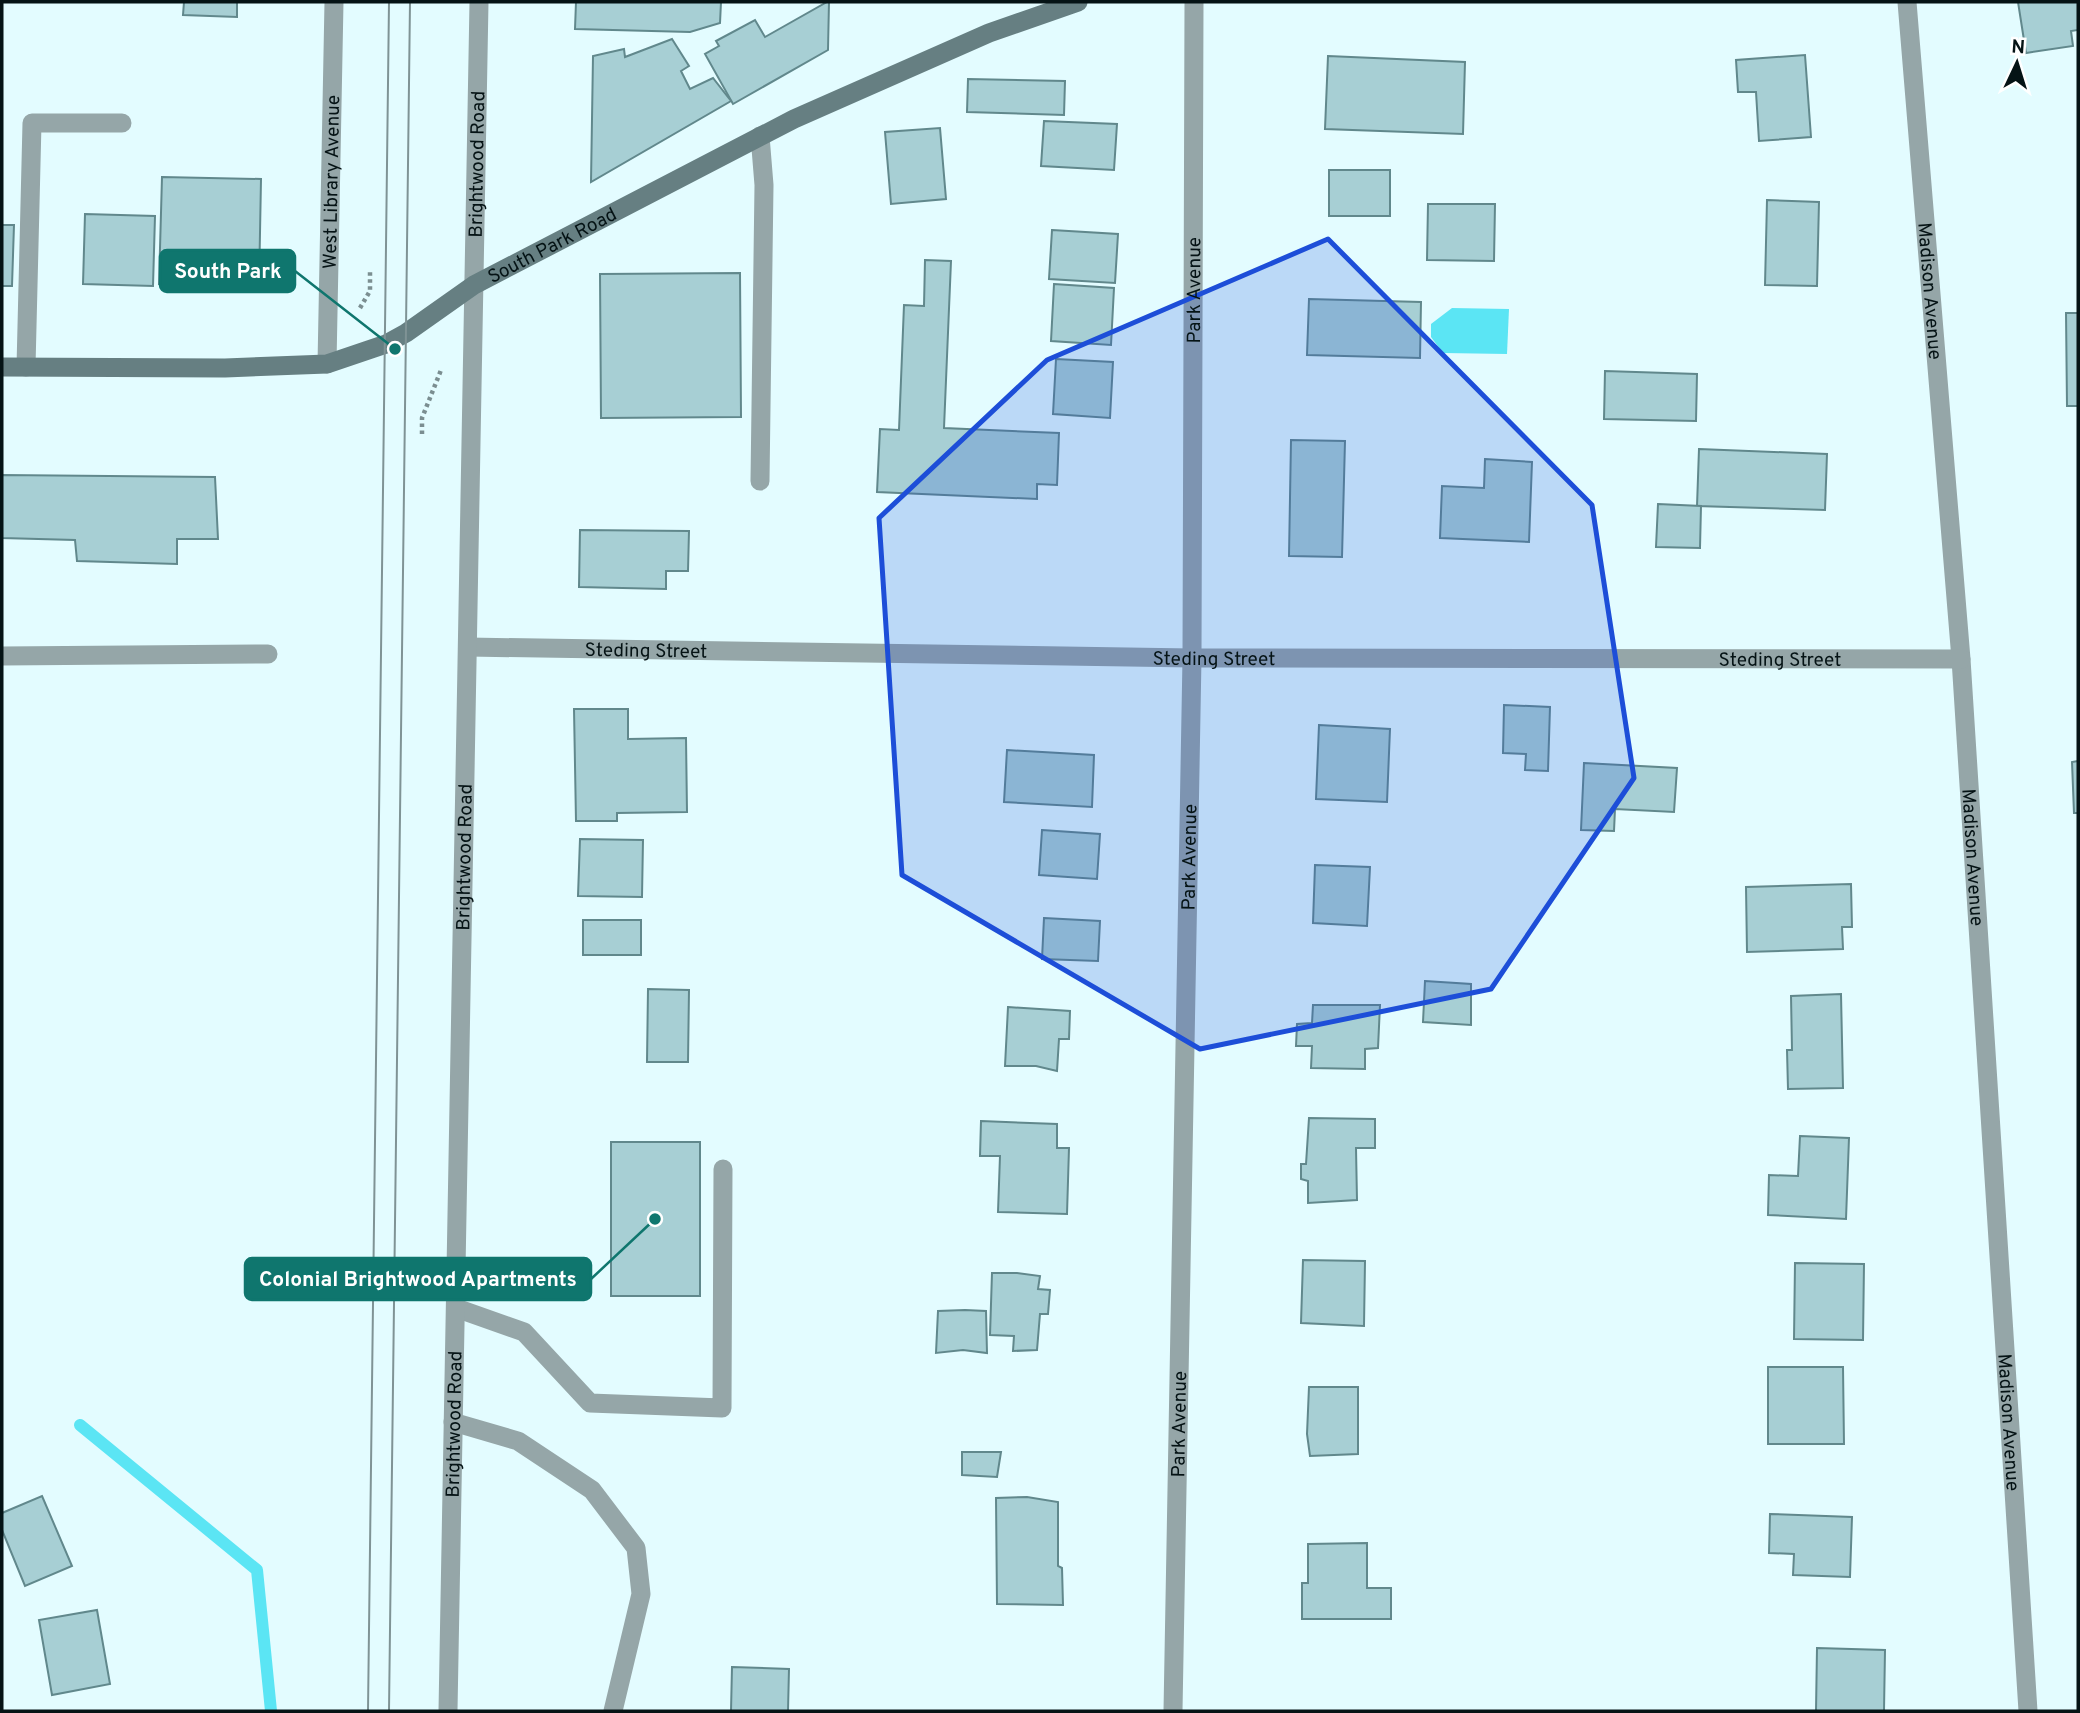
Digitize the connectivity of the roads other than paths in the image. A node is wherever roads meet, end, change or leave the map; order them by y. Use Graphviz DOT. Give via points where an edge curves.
graph roads {
  1 [pos="334,2"];
  2 [pos="479,2"];
  3 [pos="1078,2"];
  4 [pos="1194,2"];
  5 [pos="1907,2"];
  6 [pos="122,123"];
  7 [pos="760,136"];
  8 [pos="474,285"];
  9 [pos="327,363"];
  10 [pos="26,367"];
  11 [pos="2,368"];
  12 [pos="760,481"];
  13 [pos="468,647"];
  14 [pos="268,654"];
  15 [pos="2,656"];
  16 [pos="1192,658"];
  17 [pos="1961,659"];
  18 [pos="723,1169"];
  19 [pos="456,1308"];
  20 [pos="453,1422"];
  21 [pos="448,1711"];
  22 [pos="612,1711"];
  23 [pos="1173,1711"];
  24 [pos="2028,1711"];
  1 -- 9 [label="street, West Library Avenue"];
  2 -- 8 [label="street, Brightwood Road"];
  3 -- 7 [label="main road, South Park Road" via="989,33"];
  4 -- 16 [label="street, Park Avenue"];
  5 -- 17 [label="street, Madison Avenue"];
  6 -- 10 [label="street" via="32,123"];
  7 -- 8 [label="main road, South Park Road"];
  7 -- 12 [label="street" via="764,185"];
  8 -- 9 [label="main road, South Park Road" via="396,338"];
  8 -- 13 [label="street, Brightwood Road"];
  9 -- 10 [label="main road, South Park Road" via="225,368"];
  10 -- 11 [label="main road, South Park Road"];
  13 -- 16 [label="street, Steding Street"];
  13 -- 19 [label="street, Brightwood Road"];
  14 -- 15 [label="street"];
  16 -- 17 [label="street, Steding Street"];
  16 -- 23 [label="street, Park Avenue"];
  17 -- 24 [label="street, Madison Avenue"];
  18 -- 19 [label="street" via="722,1408 590,1403 524,1332"];
  19 -- 20 [label="street, Brightwood Road"];
  20 -- 21 [label="street, Brightwood Road"];
  20 -- 22 [label="street" via="518,1441 592,1490 636,1548 641,1594"];
}
